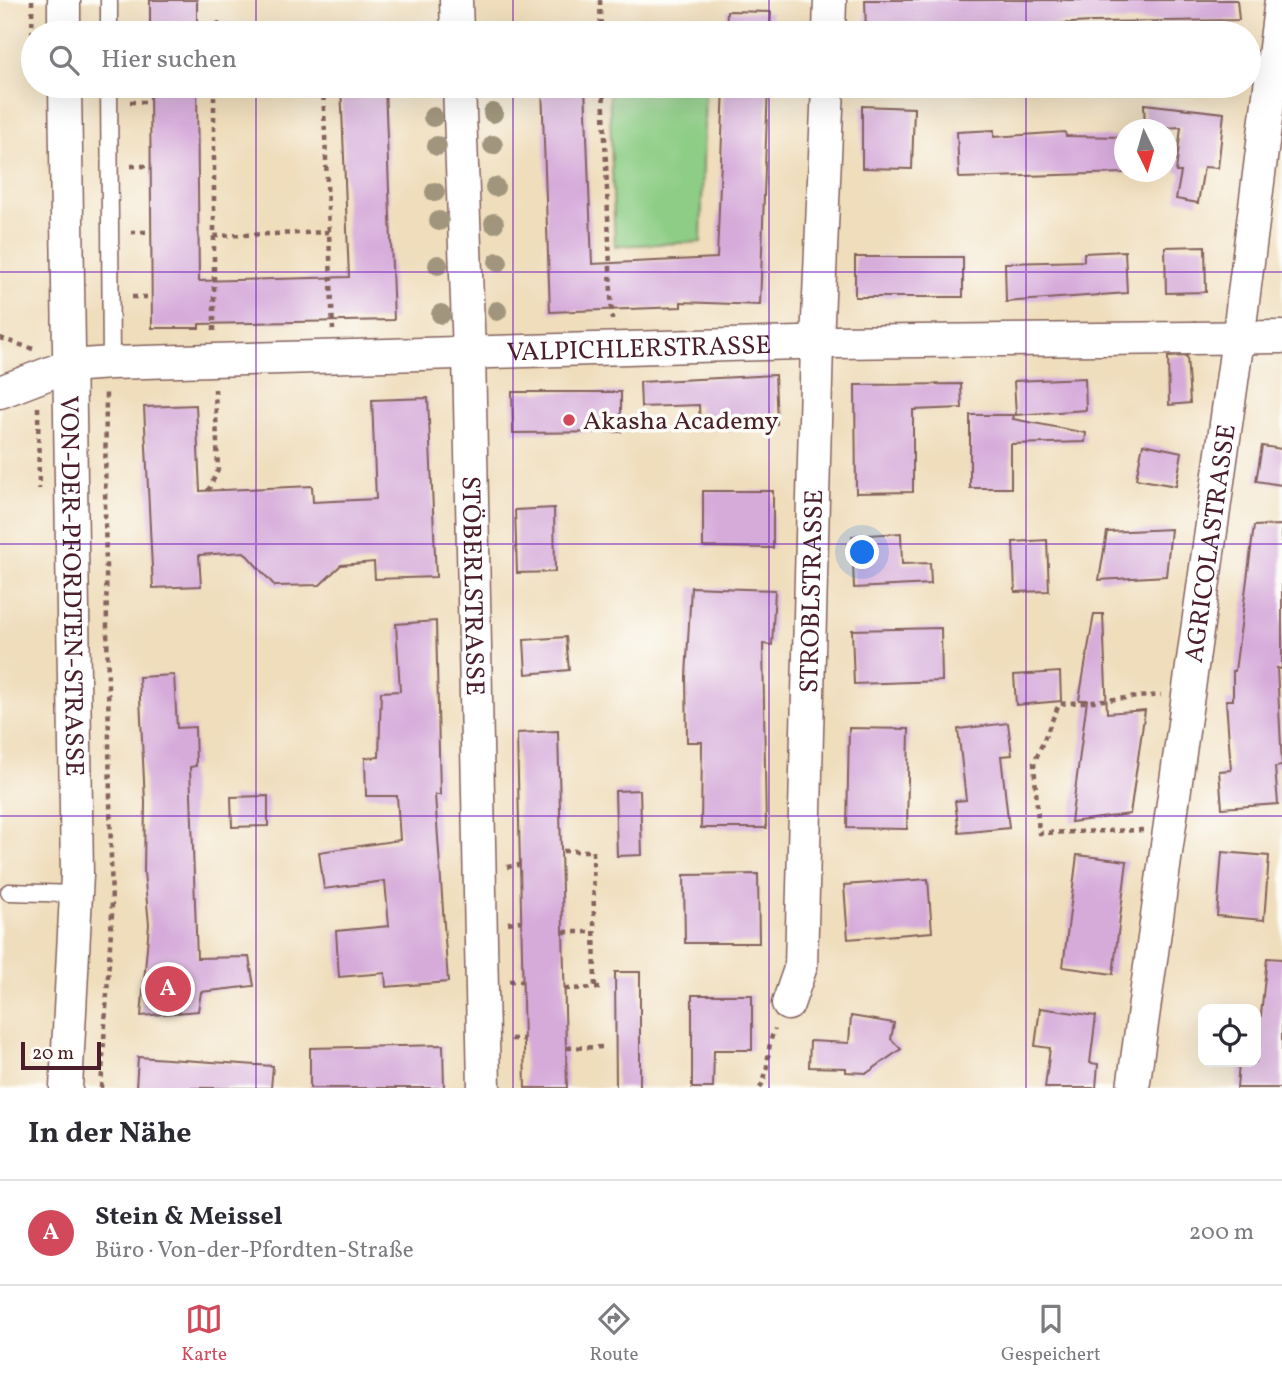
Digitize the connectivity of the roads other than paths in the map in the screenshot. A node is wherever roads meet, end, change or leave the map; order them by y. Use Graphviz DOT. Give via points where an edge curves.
graph roads {
  1 [pos="64,0"];
  2 [pos="109,0"];
  3 [pos="456,0"];
  4 [pos="830,0"];
  5 [pos="1281,0"];
  6 [pos="64,21"];
  7 [pos="109,21"];
  8 [pos="457,21"];
  9 [pos="829,21"];
  10 [pos="1261,60"];
  11 [pos="65,98"];
  12 [pos="110,98"];
  13 [pos="459,98"];
  14 [pos="827,98"];
  15 [pos="1257,98"];
  16 [pos="1239,335"];
  17 [pos="1282,337"];
  18 [pos="817,343"];
  19 [pos="469,353"];
  20 [pos="111,363"];
  21 [pos="68,366"];
  22 [pos="0,392"];
  23 [pos="9,892"];
  24 [pos="76,894"];
  25 [pos="788,1004"];
  26 [pos="66,1088"];
  27 [pos="484,1088"];
  28 [pos="1133,1088"];
  1 -- 6 [label="street"];
  2 -- 7 [label="lane"];
  3 -- 8 [label="street"];
  4 -- 9 [label="street"];
  5 -- 10 [label="street, AGRICOLASTRASSE"];
  11 -- 21 [label="street, VON-DER-PFORDTEN-STRASSE"];
  12 -- 20 [label="lane"];
  13 -- 19 [label="street, STÖBERLSTRASSE"];
  14 -- 18 [label="street, STROBLSTRASSE"];
  15 -- 16 [label="street, AGRICOLASTRASSE"];
  16 -- 17 [label="street, VALPICHLERSTRASSE"];
  16 -- 18 [label="street, VALPICHLERSTRASSE"];
  16 -- 28 [label="street, AGRICOLASTRASSE"];
  18 -- 19 [label="street, VALPICHLERSTRASSE"];
  18 -- 25 [label="street, STROBLSTRASSE" via="801,965"];
  19 -- 20 [label="street, VALPICHLERSTRASSE"];
  19 -- 27 [label="street, STÖBERLSTRASSE"];
  20 -- 21 [label="street, VALPICHLERSTRASSE"];
  21 -- 22 [label="street, VALPICHLERSTRASSE"];
  21 -- 24 [label="street, VON-DER-PFORDTEN-STRASSE"];
  23 -- 24 [label="lane"];
  24 -- 26 [label="street, VON-DER-PFORDTEN-STRASSE"];
}
